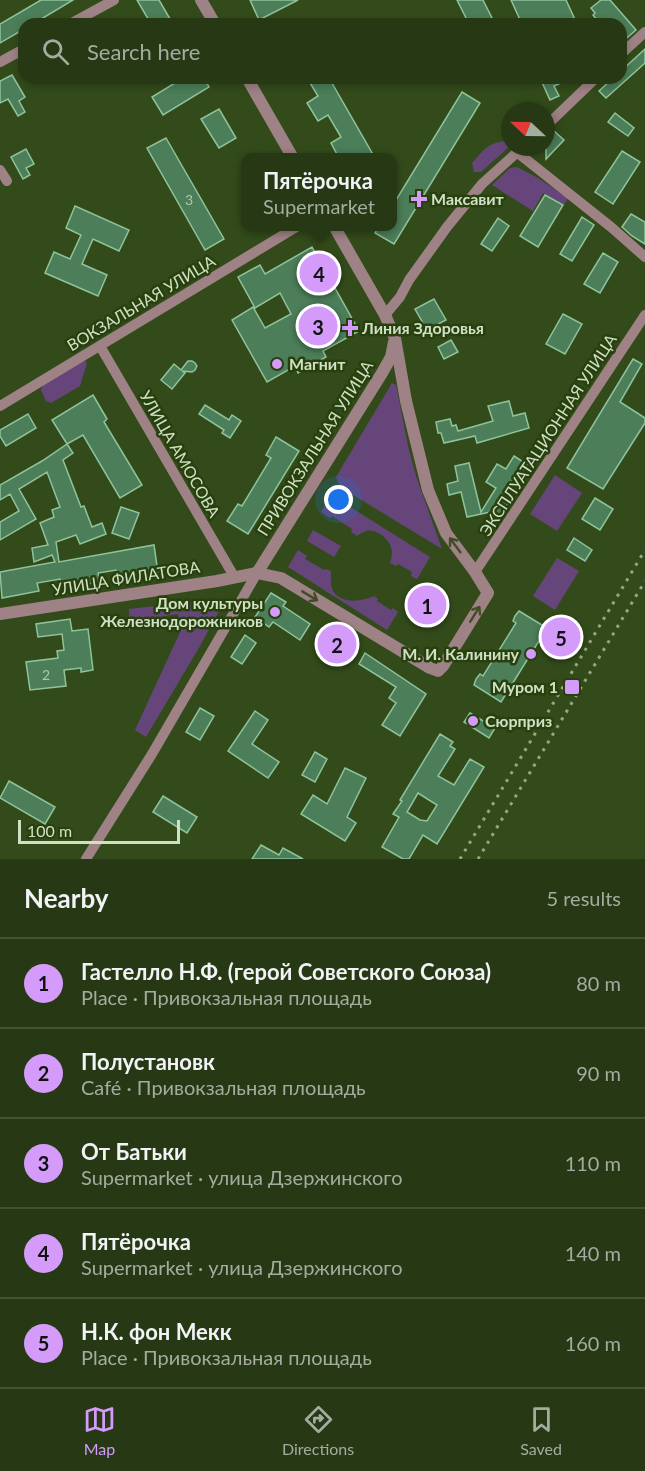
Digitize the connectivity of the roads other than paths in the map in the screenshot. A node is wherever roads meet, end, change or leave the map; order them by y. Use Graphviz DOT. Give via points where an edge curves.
graph roads {
  1 [pos="114,0"];
  2 [pos="201,0"];
  3 [pos="81,18"];
  4 [pos="212,18"];
  5 [pos="645,32"];
  6 [pos="627,48"];
  7 [pos="18,52"];
  8 [pos="0,62"];
  9 [pos="250,84"];
  10 [pos="590,84"];
  11 [pos="555,117"];
  12 [pos="290,153"];
  13 [pos="513,156"];
  14 [pos="527,156"];
  15 [pos="0,170"];
  16 [pos="7,181"];
  17 [pos="290,231"];
  18 [pos="337,231"];
  19 [pos="645,257"];
  20 [pos="385,315"];
  21 [pos="645,315"];
  22 [pos="395,338"];
  23 [pos="100,346"];
  24 [pos="382,373"];
  25 [pos="404,388"];
  26 [pos="0,406"];
  27 [pos="475,572"];
  28 [pos="257,573"];
  29 [pos="235,578"];
  30 [pos="0,614"];
  31 [pos="86,859"];
  1 -- 3 [label="street"];
  2 -- 4 [label="street"];
  5 -- 6 [label="street"];
  7 -- 8 [label="street"];
  9 -- 12 [label="street"];
  10 -- 11 [label="street"];
  13 -- 20 [label="street" via="482,184 447,227"];
  14 -- 19 [label="street"];
  15 -- 16 [label="street"];
  17 -- 23 [label="street, ВОКЗАЛЬНАЯ УЛИЦА"];
  18 -- 20 [label="street"];
  20 -- 22 [label="street"];
  21 -- 27 [label="street, ЭКСПЛУАТАЦИОННАЯ УЛИЦА"];
  22 -- 24 [label="street, ПРИВОКЗАЛЬНАЯ УЛИЦА"];
  22 -- 25 [label="street"];
  23 -- 26 [label="street, ВОКЗАЛЬНАЯ УЛИЦА"];
  23 -- 29 [label="street, УЛИЦА АМОСОВА"];
  24 -- 25 [label="street" via="394,377"];
  24 -- 28 [label="street, ПРИВОКЗАЛЬНАЯ УЛИЦА"];
  27 -- 25 [label="street, one-way" via="446,532 428,490"];
  28 -- 27 [label="street, one-way" via="281,578 438,670 488,593"];
  28 -- 29 [label="street, УЛИЦА ФИЛАТОВА"];
  28 -- 31 [label="street"];
  29 -- 30 [label="street, УЛИЦА ФИЛАТОВА"];
}
